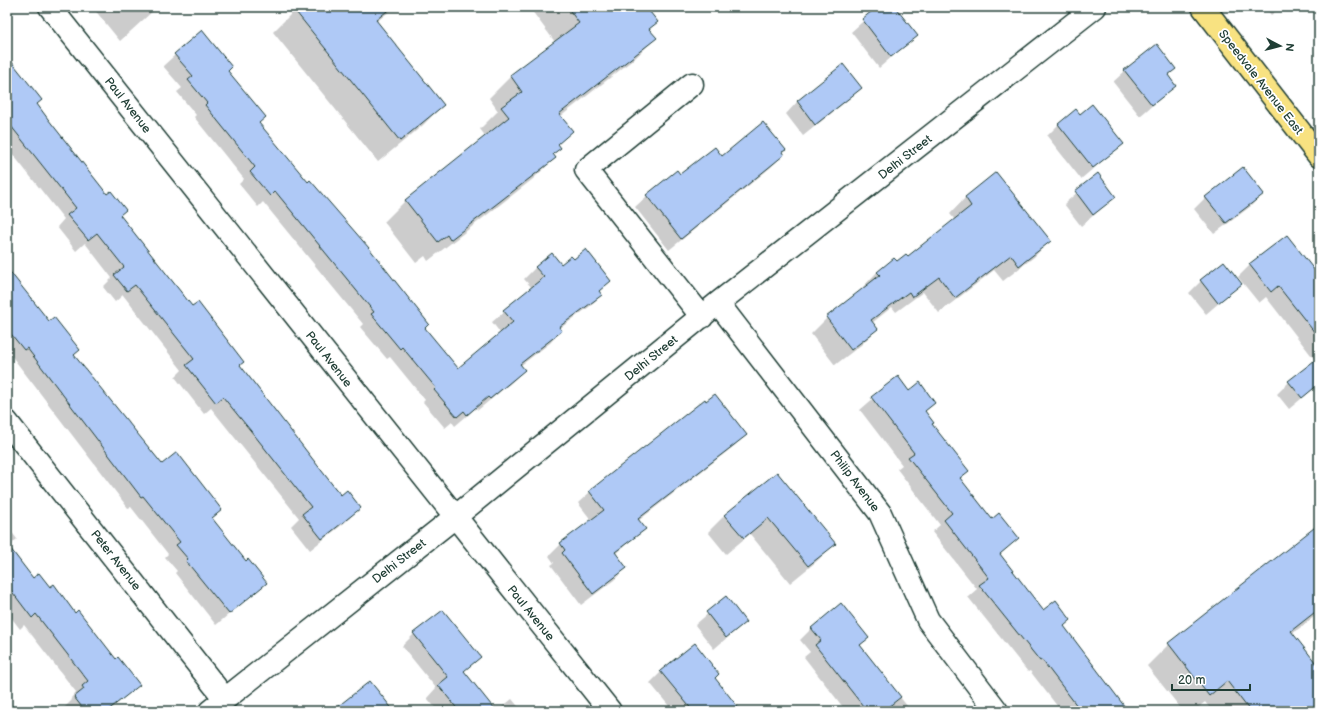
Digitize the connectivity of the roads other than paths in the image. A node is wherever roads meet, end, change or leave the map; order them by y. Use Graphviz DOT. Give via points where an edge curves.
graph roads {
  1 [pos="50,7"];
  2 [pos="1095,7"];
  3 [pos="1204,7"];
  4 [pos="692,84"];
  5 [pos="1319,156"];
  6 [pos="718,303"];
  7 [pos="702,317"];
  8 [pos="7,422"];
  9 [pos="455,517"];
  10 [pos="217,705"];
  11 [pos="610,711"];
  12 [pos="997,711"];
  1 -- 9 [label="street, Paul Avenue"];
  2 -- 6 [label="street, Delhi Street"];
  3 -- 5 [label="main road, Speedvale Avenue East"];
  4 -- 7 [label="street" via="586,170"];
  6 -- 7 [label="street, Delhi Street"];
  6 -- 12 [label="street, Philip Avenue" via="880,513 928,620"];
  7 -- 9 [label="street, Delhi Street"];
  8 -- 10 [label="street, Peter Avenue"];
  9 -- 10 [label="street, Delhi Street"];
  9 -- 11 [label="street, Paul Avenue"];
}
